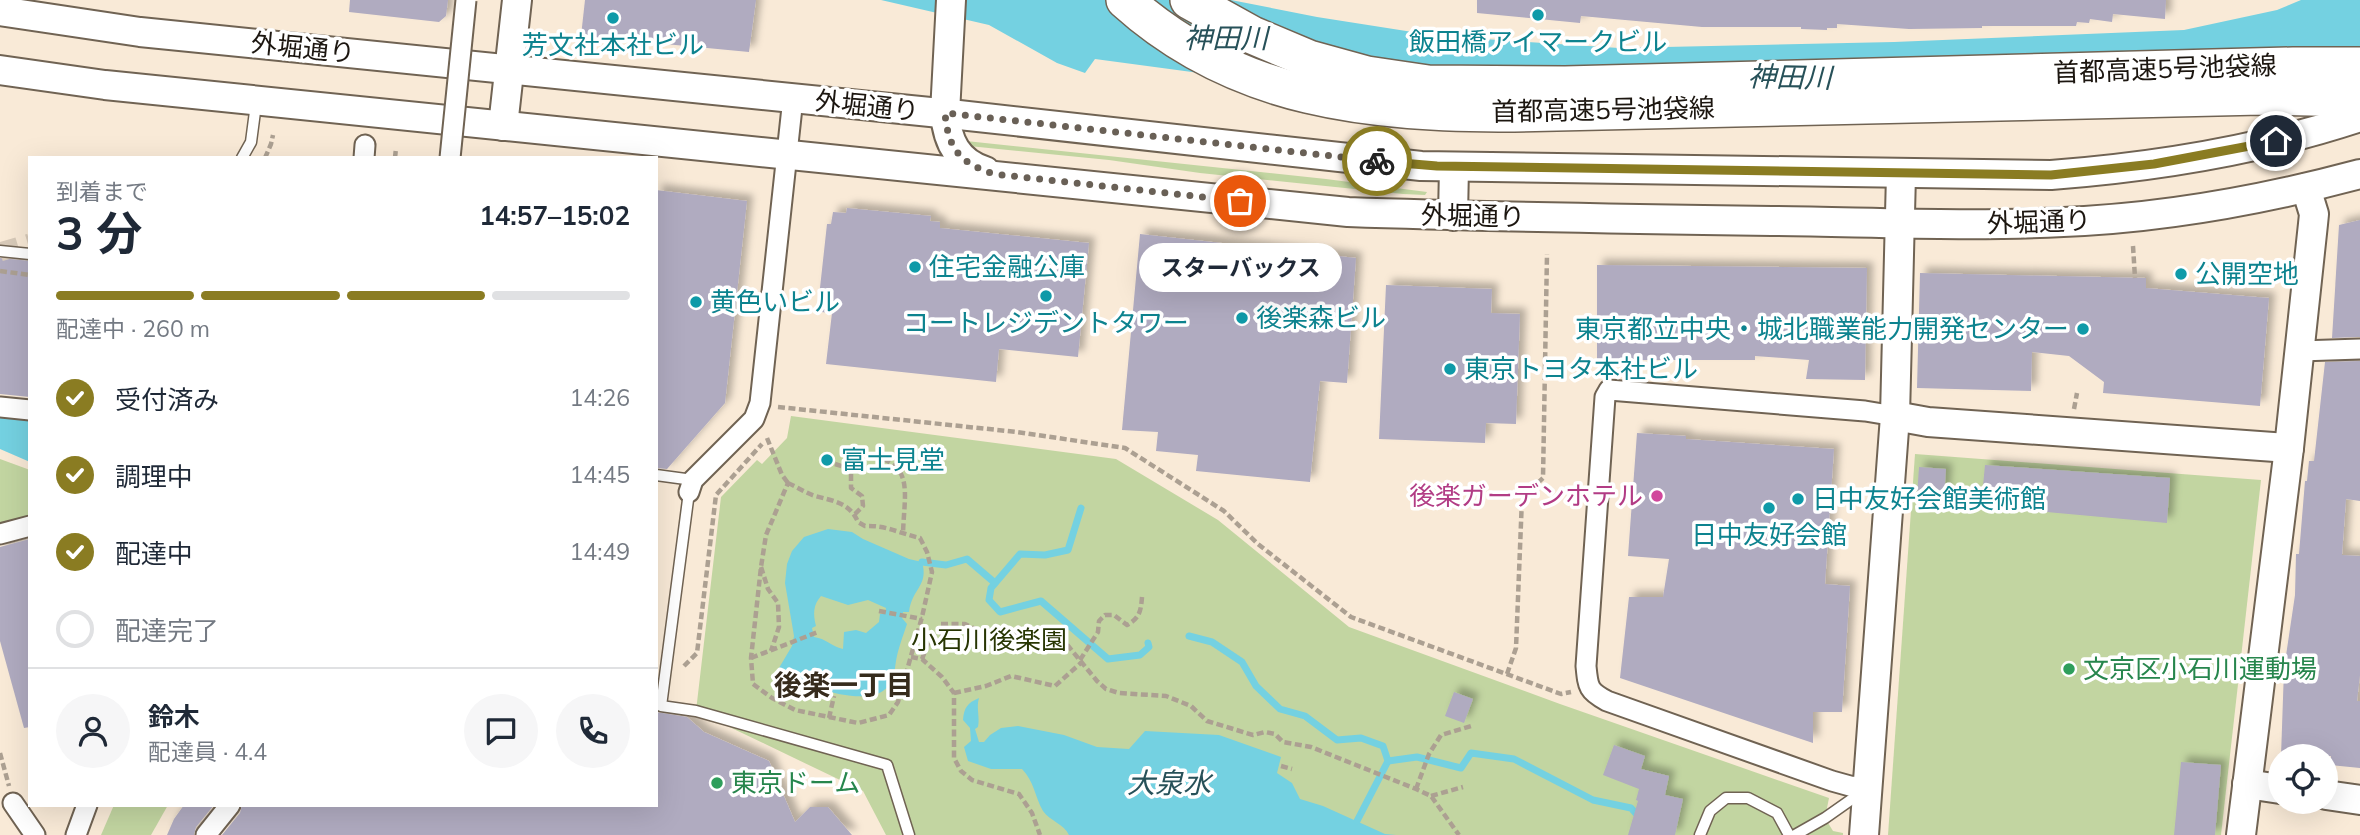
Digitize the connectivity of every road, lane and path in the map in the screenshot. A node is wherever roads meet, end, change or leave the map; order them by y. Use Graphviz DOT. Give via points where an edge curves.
graph roads {
  1 [pos="466,0"];
  2 [pos="517,0"];
  3 [pos="1125,0"];
  4 [pos="1189,0"];
  5 [pos="0,11"];
  6 [pos="951,13"];
  7 [pos="2360,66"];
  8 [pos="0,70"];
  9 [pos="510,70"];
  10 [pos="2360,97"];
  11 [pos="793,99"];
  12 [pos="256,100"];
  13 [pos="945,113"];
  14 [pos="2360,117"];
  15 [pos="503,126"];
  16 [pos="273,135"];
  17 [pos="396,148"];
  18 [pos="788,153"];
  19 [pos="243,156"];
  20 [pos="266,156"];
  21 [pos="395,156"];
  22 [pos="450,156"];
  23 [pos="1454,167"];
  24 [pos="994,174"];
  25 [pos="1901,174"];
  26 [pos="2360,174"];
  27 [pos="2306,188"];
  28 [pos="1452,216"];
  29 [pos="1900,223"];
  30 [pos="2133,246"];
  31 [pos="0,251"];
  32 [pos="28,254"];
  33 [pos="1547,254"];
  34 [pos="0,271"];
  35 [pos="28,275"];
  36 [pos="2135,278"];
  37 [pos="2360,349"];
  38 [pos="2300,351"];
  39 [pos="2077,393"];
  40 [pos="0,407"];
  41 [pos="771,408"];
  42 [pos="28,410"];
  43 [pos="2074,413"];
  44 [pos="1895,416"];
  45 [pos="770,431"];
  46 [pos="767,438"];
  47 [pos="2289,448"];
  48 [pos="835,464"];
  49 [pos="851,469"];
  50 [pos="658,476"];
  51 [pos="789,483"];
  52 [pos="691,486"];
  53 [pos="855,514"];
  54 [pos="28,527"];
  55 [pos="0,534"];
  56 [pos="903,534"];
  57 [pos="761,567"];
  58 [pos="1142,597"];
  59 [pos="879,611"];
  60 [pos="924,619"];
  61 [pos="818,632"];
  62 [pos="771,651"];
  63 [pos="911,657"];
  64 [pos="751,658"];
  65 [pos="922,659"];
  66 [pos="1081,661"];
  67 [pos="684,665"];
  68 [pos="1507,674"];
  69 [pos="1588,688"];
  70 [pos="954,693"];
  71 [pos="834,695"];
  72 [pos="830,718"];
  73 [pos="1471,726"];
  74 [pos="0,753"];
  75 [pos="1281,766"];
  76 [pos="1292,769"];
  77 [pos="2247,785"];
  78 [pos="1463,787"];
  79 [pos="1868,788"];
  80 [pos="2268,788"];
  81 [pos="1416,789"];
  82 [pos="1432,796"];
  83 [pos="2338,797"];
  84 [pos="2360,800"];
  85 [pos="13,803"];
  86 [pos="86,807"];
  87 [pos="228,807"];
  88 [pos="35,835"];
  89 [pos="76,835"];
  90 [pos="206,835"];
  91 [pos="909,835"];
  92 [pos="1040,835"];
  93 [pos="1459,835"];
  94 [pos="1700,835"];
  95 [pos="1789,835"];
  96 [pos="1795,835"];
  97 [pos="1864,835"];
  98 [pos="2241,835"];
  1 -- 22 [label="street, bridge"];
  2 -- 9 [label="main road"];
  3 -- 10 [label="highway, 首都高速5号池袋線" via="1180,41 1252,78 1333,100 1424,112"];
  4 -- 7 [label="highway, 首都高速5号池袋線" via="1252,35 1309,59 1367,75 1428,84 1565,85"];
  5 -- 9 [label="main road, 外堀通り" via="117,29"];
  6 -- 13 [label="main road"];
  8 -- 12 [label="main road, 外堀通り"];
  9 -- 11 [label="main road, 外堀通り"];
  9 -- 15 [label="main road"];
  11 -- 13 [label="main road, 外堀通り"];
  11 -- 18 [label="street"];
  12 -- 15 [label="main road, 外堀通り"];
  12 -- 19 [label="lane" via="251,142"];
  13 -- 23 [label="main road, 外堀通り"];
  13 -- 24 [label="main road" via="956,152 974,167"];
  14 -- 25 [label="main road, 外堀通り" via="2276,141 2100,172"];
  15 -- 18 [label="main road, 外堀通り"];
  16 -- 20 [label="path"];
  17 -- 21 [label="path"];
  18 -- 24 [label="main road, 外堀通り"];
  18 -- 41 [label="street"];
  23 -- 25 [label="main road, 外堀通り"];
  23 -- 28 [label="main road"];
  24 -- 28 [label="main road, 外堀通り" via="1348,212"];
  25 -- 29 [label="main road"];
  26 -- 27 [label="main road, 外堀通り"];
  27 -- 29 [label="main road, 外堀通り" via="2126,218"];
  27 -- 38 [label="main road" via="2314,214"];
  28 -- 29 [label="main road, 外堀通り"];
  29 -- 44 [label="main road"];
  30 -- 36 [label="path"];
  31 -- 32 [label="lane"];
  33 -- 68 [label="path" via="1544,478 1522,498 1516,648"];
  34 -- 35 [label="path"];
  37 -- 38 [label="street"];
  38 -- 47 [label="main road"];
  39 -- 43 [label="path"];
  40 -- 42 [label="street"];
  41 -- 52 [label="street" via="754,419"];
  41 -- 68 [label="path" via="1017,432 1125,448 1224,511 1258,544 1352,617"];
  44 -- 47 [label="main road"];
  44 -- 69 [label="street" via="1609,390 1587,652"];
  44 -- 79 [label="main road"];
  45 -- 46 [label="path"];
  46 -- 51 [label="path"];
  46 -- 67 [label="path" via="716,495 697,653"];
  47 -- 77 [label="main road"];
  48 -- 49 [label="path"];
  49 -- 53 [label="path" via="850,488 862,496 863,506"];
  49 -- 56 [label="path" via="860,455 894,464 905,480"];
  50 -- 52 [label="lane"];
  51 -- 53 [label="path" via="835,500"];
  51 -- 57 [label="path" via="766,535"];
  52 -- 91 [label="lane" via="661,706 696,711 887,765"];
  53 -- 56 [label="path" via="862,527 889,527"];
  54 -- 55 [label="street"];
  56 -- 60 [label="path" via="920,538 932,567"];
  57 -- 62 [label="path" via="778,603 779,627"];
  57 -- 64 [label="path"];
  58 -- 66 [label="path" via="1142,611 1127,625 1105,614"];
  59 -- 60 [label="path"];
  60 -- 63 [label="path"];
  61 -- 62 [label="path"];
  62 -- 64 [label="path"];
  63 -- 65 [label="path"];
  63 -- 72 [label="path" via="898,702 889,715 858,723"];
  64 -- 72 [label="path" via="753,684 795,710"];
  65 -- 66 [label="path" via="929,641 943,632 944,624 965,624 999,640 1040,629 1060,636"];
  65 -- 70 [label="path"];
  66 -- 70 [label="path" via="1055,686 1011,677"];
  66 -- 81 [label="path" via="1106,689 1166,696 1191,706 1207,721 1253,735 1275,734 1283,742 1311,747"];
  68 -- 69 [label="path" via="1561,694"];
  69 -- 79 [label="street" via="1607,701 1832,781"];
  70 -- 92 [label="path" via="954,758 961,771 972,780 1019,794"];
  71 -- 72 [label="path"];
  73 -- 81 [label="path" via="1441,735"];
  74 -- 85 [label="path"];
  75 -- 76 [label="path"];
  77 -- 80 [label="main road"];
  77 -- 98 [label="main road"];
  78 -- 82 [label="path"];
  79 -- 96 [label="lane"];
  79 -- 97 [label="main road"];
  81 -- 82 [label="path"];
  82 -- 93 [label="path"];
  83 -- 84 [label="main road"];
  85 -- 88 [label="street"];
  86 -- 89 [label="street"];
  87 -- 90 [label="street"];
  94 -- 95 [label="lane" via="1710,811 1726,798 1748,798 1777,813"];
}
